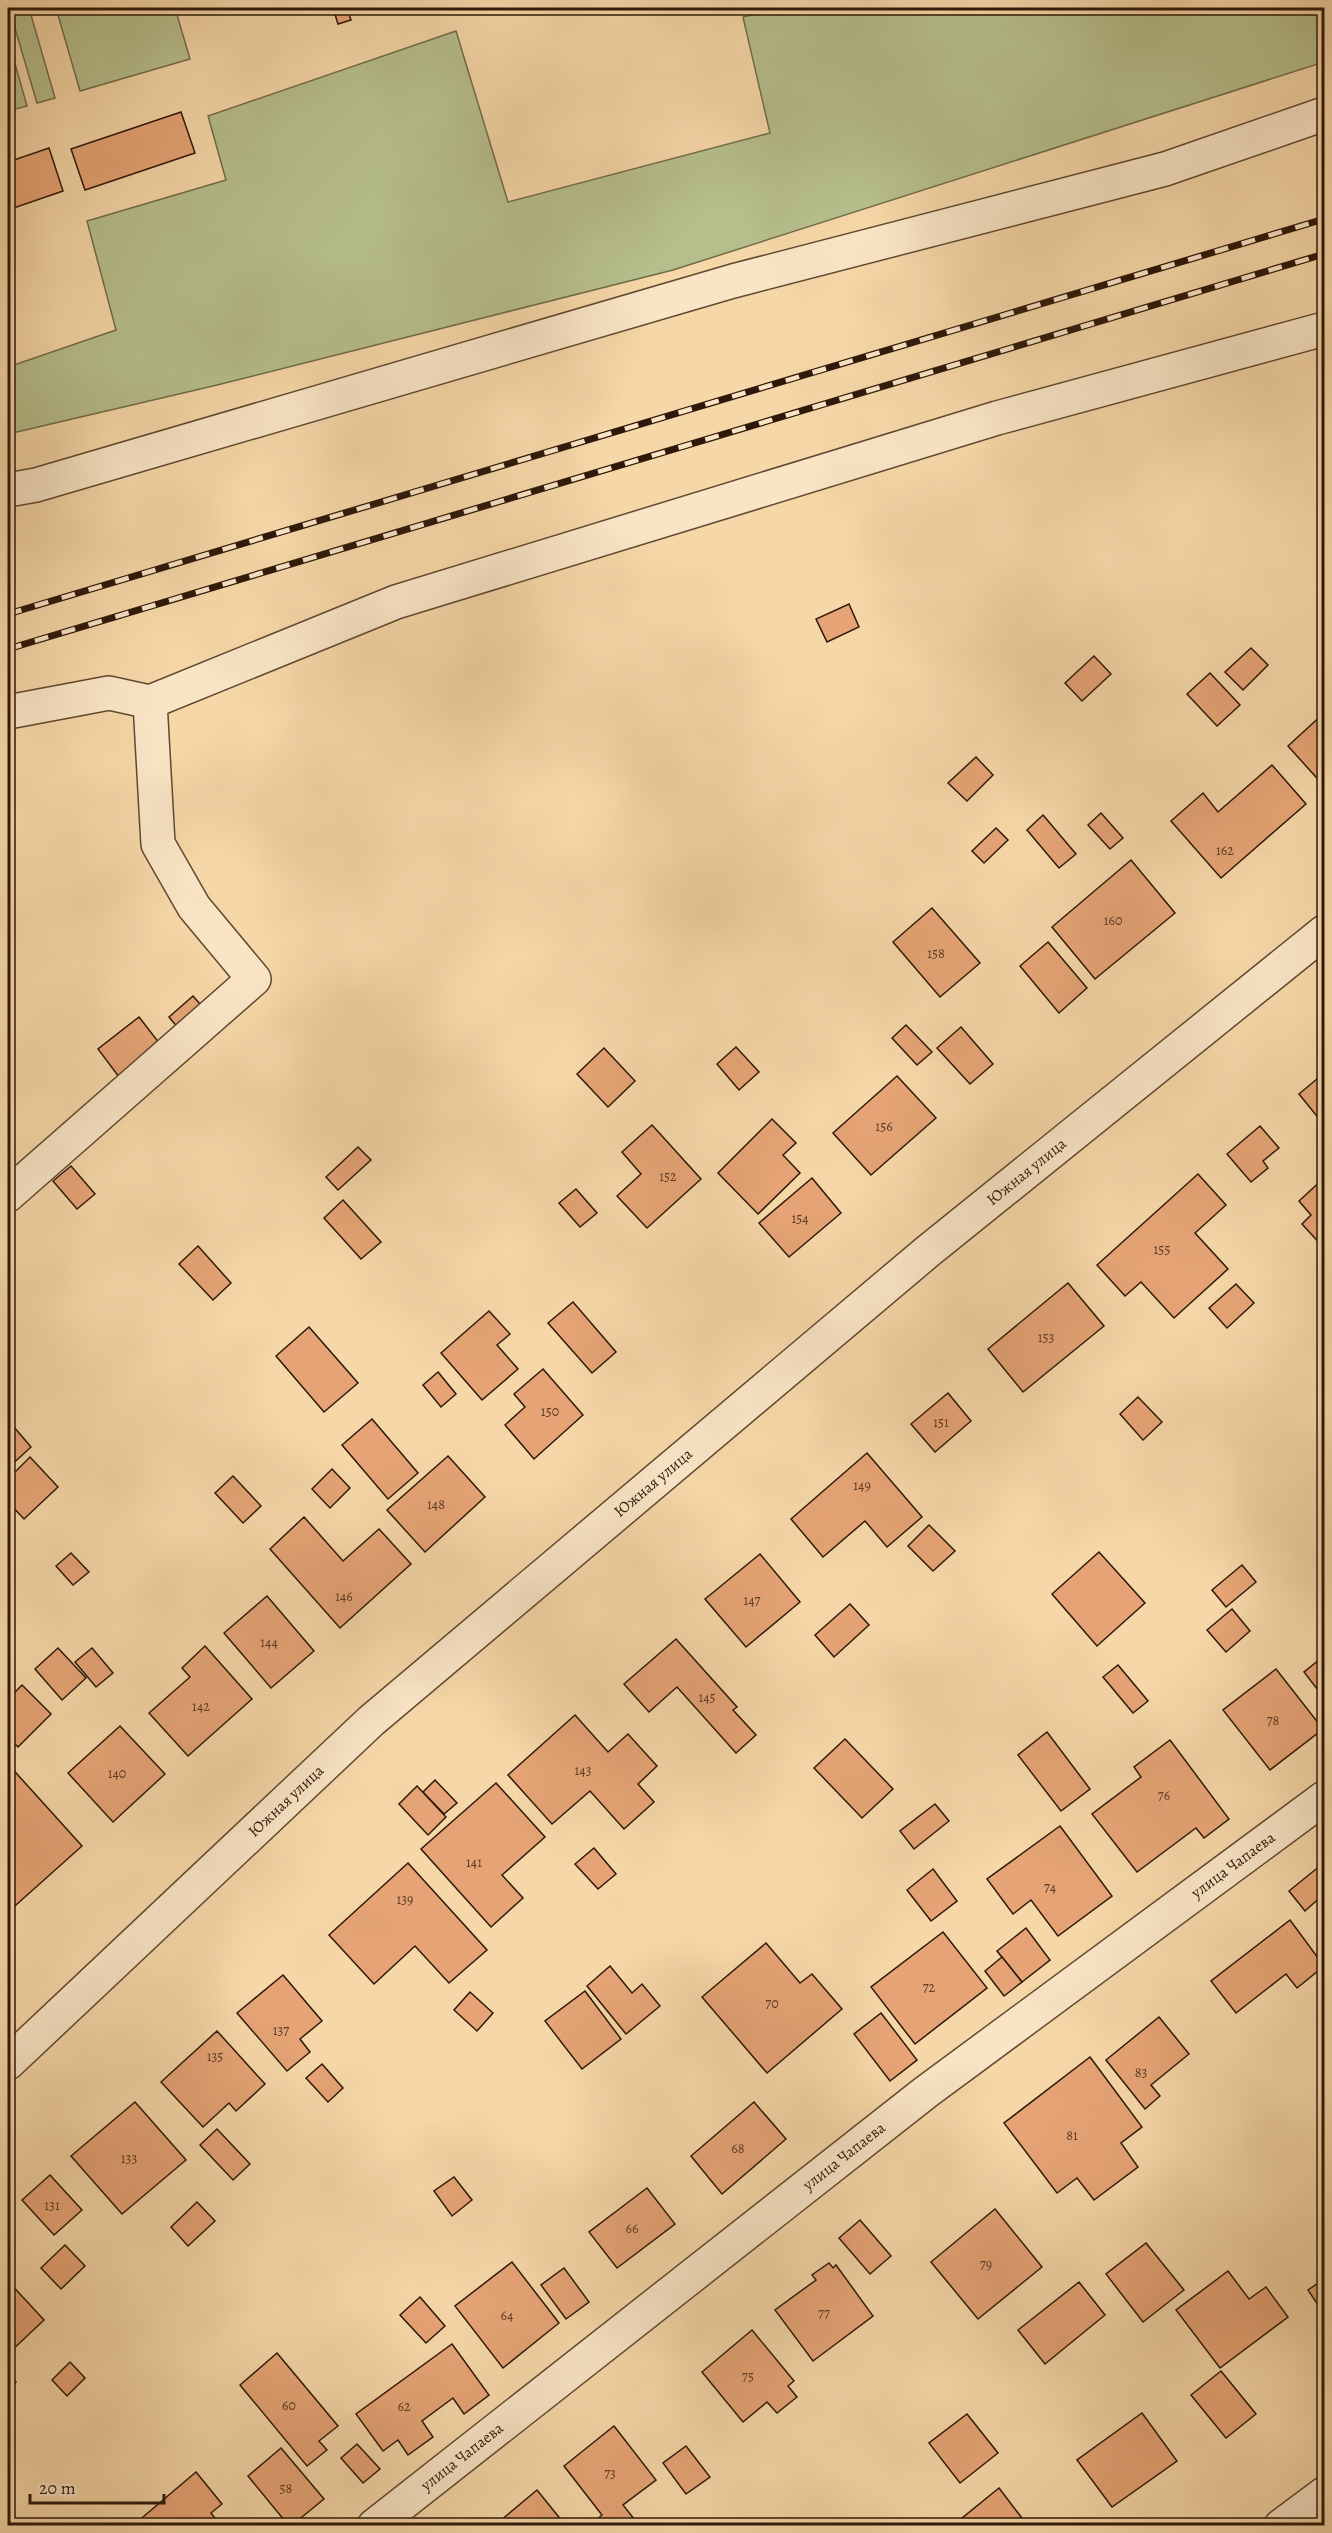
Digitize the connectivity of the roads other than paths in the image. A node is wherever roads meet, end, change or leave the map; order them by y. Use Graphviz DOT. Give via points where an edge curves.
graph roads {
  1 [pos="1324,114"];
  2 [pos="1324,329"];
  3 [pos="8,490"];
  4 [pos="150,702"];
  5 [pos="8,712"];
  6 [pos="1324,932"];
  7 [pos="8,1195"];
  8 [pos="1324,1798"];
  9 [pos="8,2063"];
  10 [pos="1324,2494"];
  11 [pos="374,2526"];
  12 [pos="1281,2526"];
  1 -- 3 [label="street" via="1165,169 733,281"];
  2 -- 4 [label="street" via="997,418 396,602"];
  4 -- 5 [label="street" via="109,693"];
  4 -- 7 [label="street" via="158,844 194,906 254,979"];
  6 -- 9 [label="street, Южная улица" via="927,1252 370,1721"];
  8 -- 11 [label="street, улица Чапаева" via="926,2092"];
  10 -- 12 [label="street"];
}
